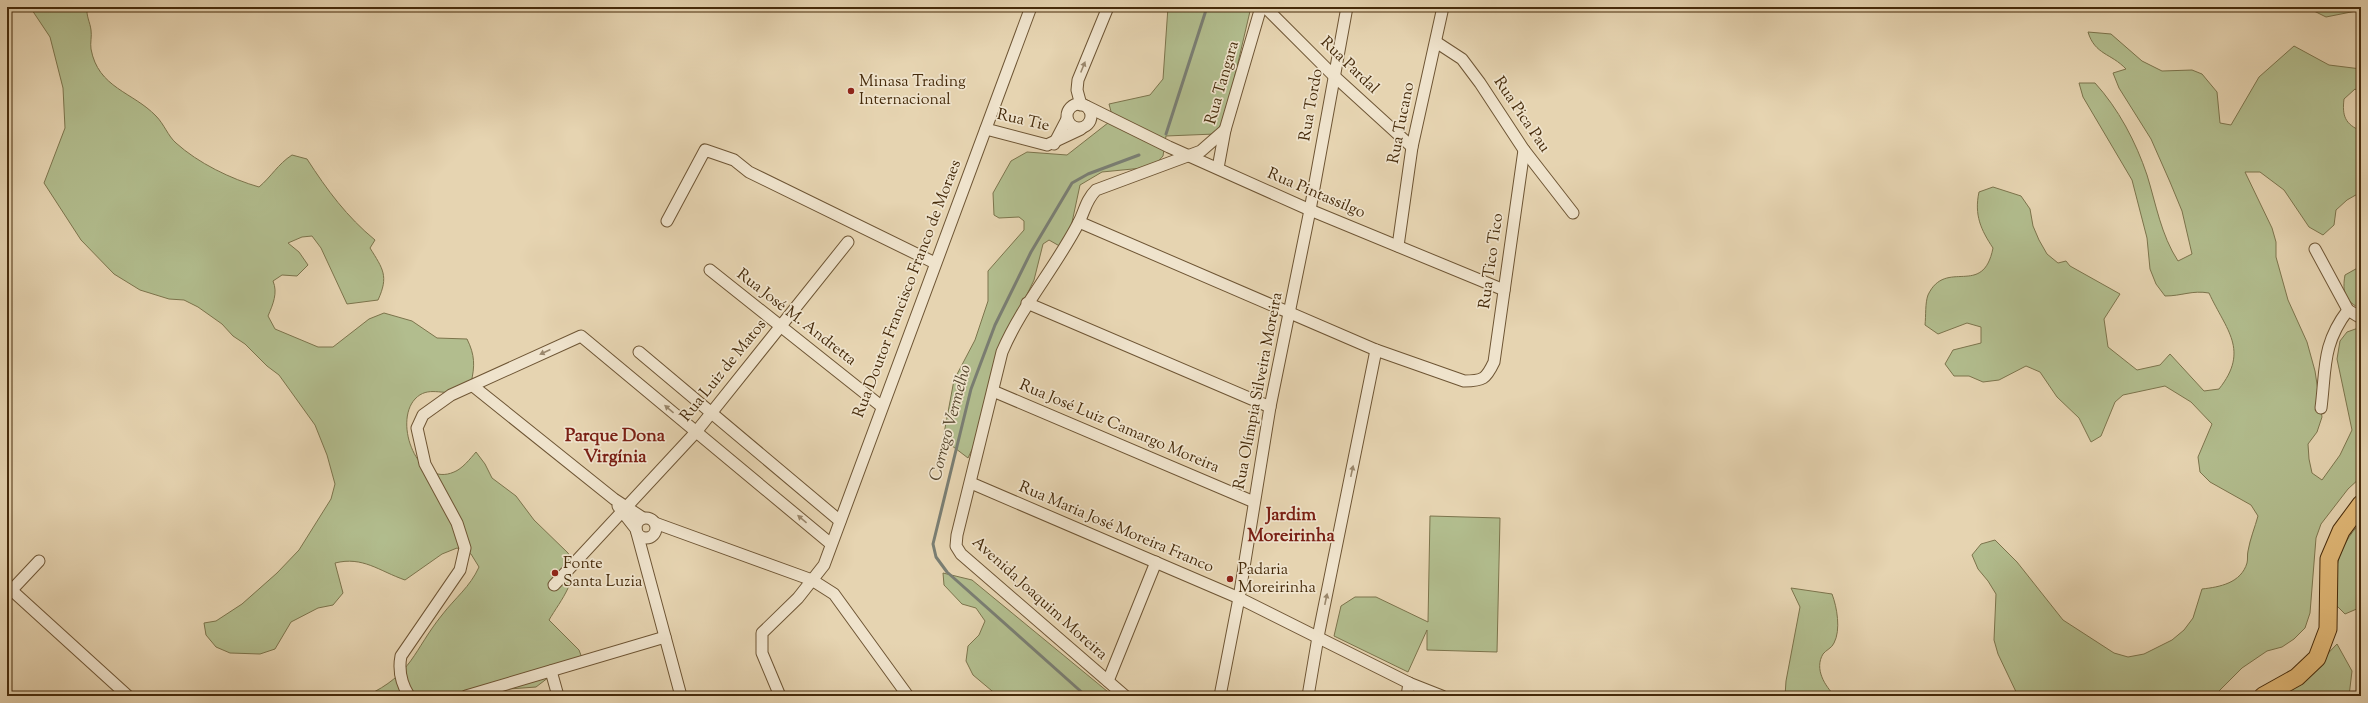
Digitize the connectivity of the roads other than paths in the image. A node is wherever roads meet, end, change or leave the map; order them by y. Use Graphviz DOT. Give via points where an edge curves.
graph roads {
  1 [pos="1031,7"];
  2 [pos="1108,7"];
  3 [pos="1261,7"];
  4 [pos="1265,7"];
  5 [pos="1347,7"];
  6 [pos="1443,7"];
  7 [pos="1436,42"];
  8 [pos="1333,75"];
  9 [pos="1084,105"];
  10 [pos="1067,119"];
  11 [pos="1117,121"];
  12 [pos="1085,126"];
  13 [pos="986,128"];
  14 [pos="1225,130"];
  15 [pos="1054,144"];
  16 [pos="1169,147"];
  17 [pos="1412,147"];
  18 [pos="1524,150"];
  19 [pos="1190,156"];
  20 [pos="1162,167"];
  21 [pos="1218,168"];
  22 [pos="1310,210"];
  23 [pos="1573,213"];
  24 [pos="667,222"];
  25 [pos="1079,222"];
  26 [pos="848,242"];
  27 [pos="1398,246"];
  28 [pos="2315,249"];
  29 [pos="935,263"];
  30 [pos="710,270"];
  31 [pos="1504,290"];
  32 [pos="1028,303"];
  33 [pos="2348,310"];
  34 [pos="1289,312"];
  35 [pos="2361,318"];
  36 [pos="781,326"];
  37 [pos="1376,350"];
  38 [pos="639,352"];
  39 [pos="473,386"];
  40 [pos="993,391"];
  41 [pos="881,406"];
  42 [pos="1270,407"];
  43 [pos="2321,408"];
  44 [pos="712,412"];
  45 [pos="696,432"];
  46 [pos="971,483"];
  47 [pos="1254,502"];
  48 [pos="2361,504"];
  49 [pos="624,508"];
  50 [pos="643,518"];
  51 [pos="840,521"];
  52 [pos="636,531"];
  53 [pos="653,531"];
  54 [pos="832,544"];
  55 [pos="642,552"];
  56 [pos="40,561"];
  57 [pos="1156,562"];
  58 [pos="812,580"];
  59 [pos="554,585"];
  60 [pos="9,591"];
  61 [pos="1239,598"];
  62 [pos="665,637"];
  63 [pos="1318,637"];
  64 [pos="551,671"];
  65 [pos="1108,681"];
  66 [pos="1409,683"];
  67 [pos="128,696"];
  68 [pos="409,696"];
  69 [pos="466,696"];
  70 [pos="558,696"];
  71 [pos="681,696"];
  72 [pos="780,696"];
  73 [pos="908,696"];
  74 [pos="1125,696"];
  75 [pos="1220,696"];
  76 [pos="1308,696"];
  77 [pos="1407,696"];
  78 [pos="1442,696"];
  79 [pos="2263,696"];
  1 -- 13 [label="street, Rua Doutor Francisco Franco de Moraes"];
  9 -- 2 [label="street, one-way" via="1077,90 1078,80"];
  3 -- 14 [label="street, Rua Tangara"];
  4 -- 8 [label="street, Rua Pardal"];
  5 -- 8 [label="street, Rua Tordo"];
  6 -- 7 [label="street, Rua Tucano"];
  7 -- 17 [label="street, Rua Tucano"];
  7 -- 18 [label="street, Rua Pica Pau" via="1462,59"];
  8 -- 17 [label="street, Rua Pardal"];
  8 -- 22 [label="street, Rua Tordo"];
  9 -- 10 [label="street" via="1072,106"];
  9 -- 11 [label="street, Rua Pintassilgo"];
  9 -- 12 [label="street" via="1091,114"];
  10 -- 12 [label="street" via="1072,126"];
  10 -- 15 [label="street, Rua Tie"];
  11 -- 12 [label="street"];
  11 -- 16 [label="street, Rua Pintassilgo"];
  12 -- 15 [label="street, Rua Tie"];
  13 -- 15 [label="street, Rua Tie" via="1048,145"];
  13 -- 29 [label="street, Rua Doutor Francisco Franco de Moraes"];
  14 -- 19 [label="street, Avenida Joaquim Moreira" via="1210,145"];
  14 -- 21 [label="street, Rua Tangara"];
  16 -- 19 [label="street, Rua Pintassilgo"];
  16 -- 20 [label="street" via="1168,158"];
  17 -- 27 [label="street, Rua Tucano"];
  18 -- 23 [label="street, Rua Pica Pau"];
  18 -- 31 [label="street, Rua Tico Tico"];
  19 -- 20 [label="street, Avenida Joaquim Moreira"];
  19 -- 21 [label="street, Rua Pintassilgo"];
  20 -- 25 [label="street, Avenida Joaquim Moreira" via="1096,190 1088,198"];
  21 -- 22 [label="street, Rua Pintassilgo"];
  22 -- 27 [label="street, Rua Pintassilgo"];
  22 -- 34 [label="street, Rua Olímpia Silveira Moreira"];
  24 -- 29 [label="street" via="705,150 734,160 749,172"];
  25 -- 32 [label="street, Avenida Joaquim Moreira"];
  25 -- 34 [label="street"];
  26 -- 36 [label="street, Rua Luiz de Matos"];
  27 -- 31 [label="street, Rua Pintassilgo"];
  28 -- 33 [label="street"];
  29 -- 41 [label="street, Rua Doutor Francisco Franco de Moraes"];
  30 -- 36 [label="street, Rua José M. Andretta"];
  31 -- 37 [label="street, Rua Tico Tico" via="1494,362 1488,374 1479,381 1464,381"];
  32 -- 40 [label="street, Avenida Joaquim Moreira" via="1013,326 1002,352"];
  32 -- 42 [label="street"];
  33 -- 35 [label="street"];
  33 -- 43 [label="street" via="2335,327 2325,358"];
  34 -- 37 [label="street"];
  34 -- 42 [label="street, Rua Olímpia Silveira Moreira"];
  36 -- 41 [label="street, Rua José M. Andretta"];
  36 -- 44 [label="street, Rua Luiz de Matos"];
  63 -- 37 [label="street, one-way"];
  38 -- 44 [label="street"];
  45 -- 39 [label="street, one-way" via="581,336"];
  39 -- 49 [label="street"];
  39 -- 68 [label="street" via="451,395 434,406 423,415 417,428 425,464 457,523 464,548 460,570 401,656 399,668 403,687"];
  40 -- 46 [label="street, Avenida Joaquim Moreira"];
  40 -- 47 [label="street, Rua José Luiz Camargo Moreira"];
  41 -- 51 [label="street, Rua Doutor Francisco Franco de Moraes"];
  42 -- 47 [label="street, Rua Olímpia Silveira Moreira"];
  44 -- 45 [label="street, Rua Luiz de Matos"];
  44 -- 51 [label="street"];
  45 -- 49 [label="street, Rua Luiz de Matos"];
  54 -- 45 [label="street, one-way"];
  46 -- 57 [label="street, Rua Maria José Moreira Franco"];
  46 -- 65 [label="street, Avenida Joaquim Moreira" via="957,535 956,546 961,554"];
  47 -- 61 [label="street, Rua Olímpia Silveira Moreira"];
  48 -- 79 [label="main road" via="2341,531 2330,559 2328,629 2317,658 2297,677"];
  49 -- 50 [label="street"];
  49 -- 52 [label="street"];
  49 -- 59 [label="street, Rua Luiz de Matos"];
  50 -- 52 [label="street" via="639,520"];
  50 -- 53 [label="street" via="648,518"];
  51 -- 54 [label="street, Rua Doutor Francisco Franco de Moraes"];
  52 -- 53 [label="street" via="640,537"];
  52 -- 55 [label="street"];
  53 -- 55 [label="street"];
  53 -- 58 [label="street" via="676,531"];
  54 -- 58 [label="street, Rua Doutor Francisco Franco de Moraes" via="824,566"];
  55 -- 62 [label="street"];
  56 -- 60 [label="street"];
  57 -- 61 [label="street, Rua Maria José Moreira Franco"];
  57 -- 65 [label="street"];
  58 -- 72 [label="street, Rua Doutor Francisco Franco de Moraes" via="798,598 762,633 762,654"];
  58 -- 73 [label="street" via="834,594"];
  60 -- 67 [label="street"];
  61 -- 63 [label="street, Rua Maria José Moreira Franco"];
  61 -- 75 [label="street, Rua Olímpia Silveira Moreira"];
  62 -- 64 [label="street"];
  62 -- 71 [label="street"];
  63 -- 66 [label="street, Rua Maria José Moreira Franco"];
  63 -- 76 [label="street"];
  64 -- 69 [label="street"];
  64 -- 70 [label="street"];
  65 -- 74 [label="street, Avenida Joaquim Moreira"];
  66 -- 77 [label="street"];
  66 -- 78 [label="street, Rua Maria José Moreira Franco"];
}
